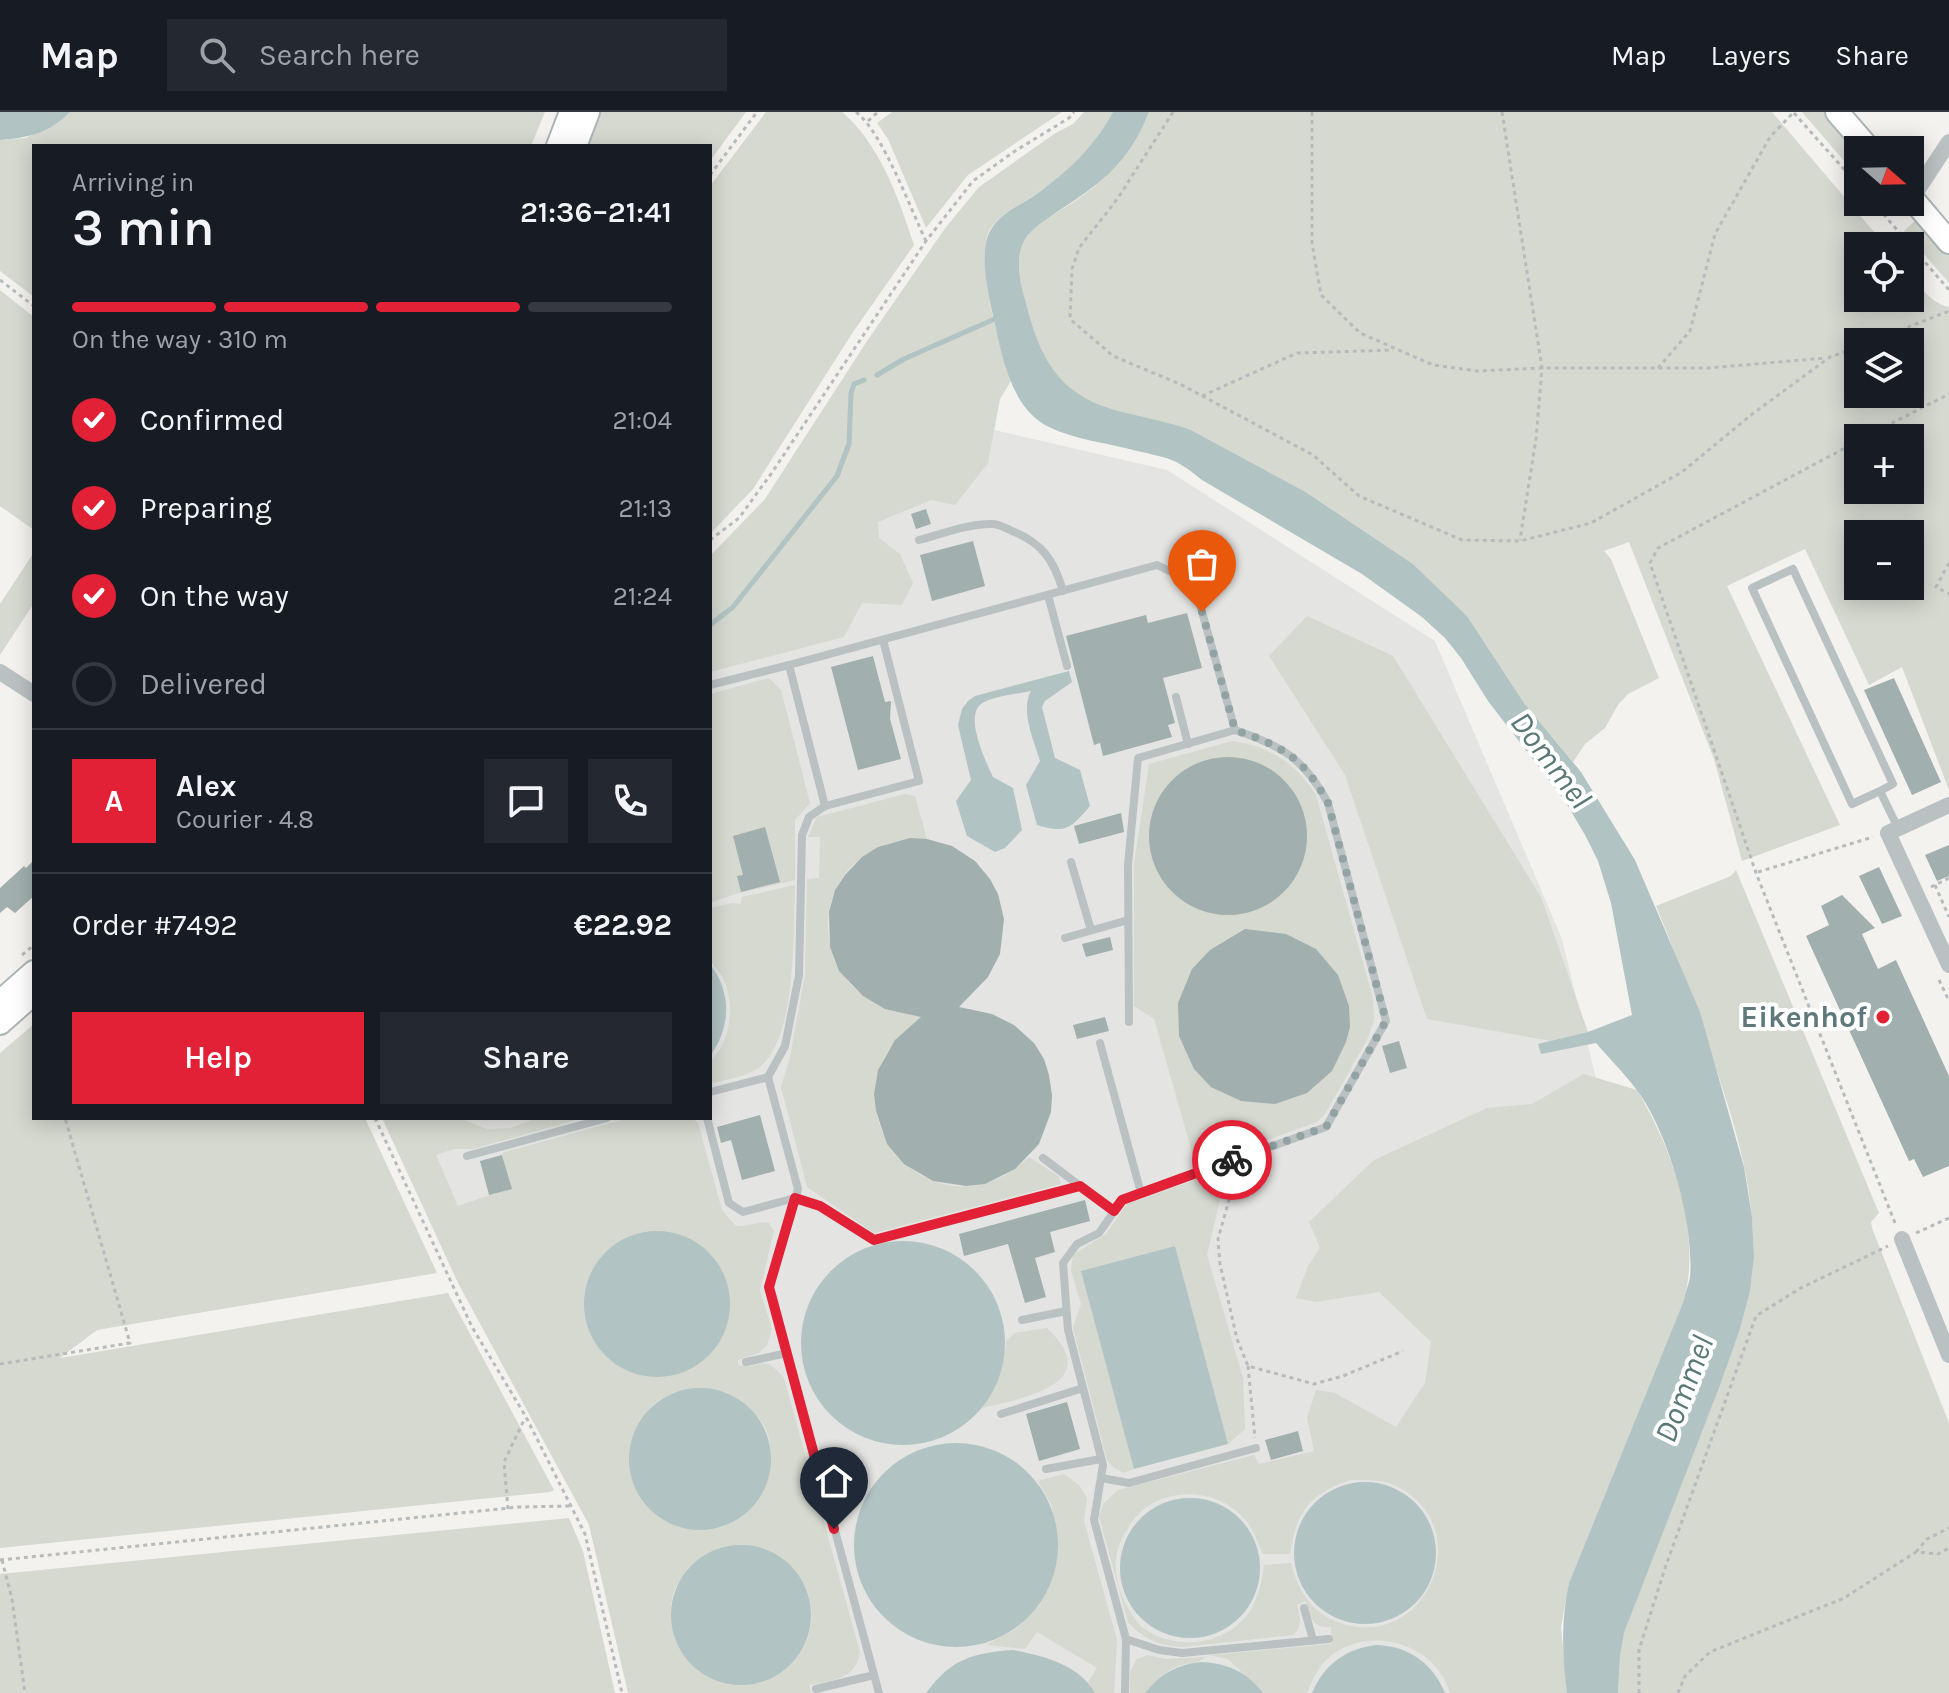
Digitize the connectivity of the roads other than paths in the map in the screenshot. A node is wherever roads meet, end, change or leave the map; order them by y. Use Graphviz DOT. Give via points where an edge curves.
graph roads {
  1 [pos="571,112"];
  2 [pos="588,112"];
  3 [pos="1837,112"];
  4 [pos="1858,136"];
  5 [pos="1949,142"];
  6 [pos="559,144"];
  7 [pos="576,144"];
  8 [pos="1924,178"];
  9 [pos="1924,212"];
  10 [pos="1949,242"];
  11 [pos="919,540"];
  12 [pos="1063,591"];
  13 [pos="1048,595"];
  14 [pos="883,640"];
  15 [pos="789,665"];
  16 [pos="1067,666"];
  17 [pos="6,676"];
  18 [pos="712,684"];
  19 [pos="32,693"];
  20 [pos="0,694"];
  21 [pos="1176,697"];
  22 [pos="1235,730"];
  23 [pos="1188,744"];
  24 [pos="1880,791"];
  25 [pos="1949,805"];
  26 [pos="825,806"];
  27 [pos="1893,831"];
  28 [pos="1071,862"];
  29 [pos="1128,920"];
  30 [pos="1091,930"];
  31 [pos="1065,938"];
  32 [pos="1949,965"];
  33 [pos="32,974"];
  34 [pos="32,995"];
  35 [pos="0,1002"];
  36 [pos="1129,1022"];
  37 [pos="0,1023"];
  38 [pos="1100,1043"];
  39 [pos="768,1077"];
  40 [pos="712,1091"];
  41 [pos="599,1120"];
  42 [pos="708,1120"];
  43 [pos="467,1156"];
  44 [pos="1043,1158"];
  45 [pos="1080,1186"];
  46 [pos="1141,1193"];
  47 [pos="795,1198"];
  48 [pos="1114,1211"];
  49 [pos="1902,1239"];
  50 [pos="1066,1311"];
  51 [pos="1022,1320"];
  52 [pos="787,1353"];
  53 [pos="1949,1355"];
  54 [pos="746,1362"];
  55 [pos="1083,1388"];
  56 [pos="1001,1414"];
  57 [pos="1256,1448"];
  58 [pos="1101,1459"];
  59 [pos="1046,1469"];
  60 [pos="1101,1478"];
  61 [pos="1304,1608"];
  62 [pos="1126,1639"];
  63 [pos="1329,1639"];
  64 [pos="1313,1640"];
  65 [pos="874,1675"];
  66 [pos="816,1689"];
  67 [pos="879,1693"];
  68 [pos="1125,1693"];
  1 -- 6 [label="main road"];
  2 -- 7 [label="main road"];
  3 -- 4 [label="main road"];
  5 -- 8 [label="street"];
  9 -- 10 [label="main road"];
  11 -- 12 [label="lane" via="996,524 1031,538 1059,575"];
  12 -- 13 [label="lane"];
  12 -- 22 [label="lane" via="1157,565 1194,583"];
  13 -- 14 [label="lane"];
  13 -- 16 [label="lane"];
  14 -- 15 [label="lane"];
  14 -- 26 [label="lane" via="919,781"];
  15 -- 18 [label="lane"];
  15 -- 26 [label="lane"];
  17 -- 19 [label="street"];
  17 -- 20 [label="street"];
  21 -- 23 [label="lane"];
  22 -- 23 [label="lane"];
  22 -- 46 [label="lane" via="1296,758 1328,803 1386,1021 1326,1127"];
  23 -- 29 [label="lane" via="1138,758"];
  24 -- 24 [label="lane" via="1893,784 1793,569 1752,588 1852,804"];
  24 -- 27 [label="lane"];
  25 -- 27 [label="street"];
  26 -- 39 [label="lane" via="809,817 802,835 799,975 785,1046"];
  27 -- 32 [label="street"];
  28 -- 30 [label="lane"];
  29 -- 30 [label="lane"];
  29 -- 36 [label="lane"];
  30 -- 31 [label="lane"];
  33 -- 35 [label="main road"];
  34 -- 37 [label="main road"];
  38 -- 46 [label="lane"];
  39 -- 40 [label="lane"];
  39 -- 47 [label="lane" via="798,1189"];
  41 -- 43 [label="lane"];
  42 -- 47 [label="lane" via="729,1203 743,1212"];
  44 -- 45 [label="lane"];
  45 -- 47 [label="lane" via="874,1240 820,1206"];
  45 -- 48 [label="lane"];
  46 -- 48 [label="lane" via="1122,1200"];
  47 -- 52 [label="lane" via="769,1287"];
  48 -- 50 [label="lane" via="1099,1233 1077,1244 1063,1263"];
  49 -- 53 [label="street"];
  50 -- 51 [label="lane"];
  50 -- 55 [label="lane"];
  52 -- 54 [label="lane"];
  52 -- 65 [label="lane"];
  55 -- 56 [label="lane"];
  55 -- 58 [label="lane"];
  57 -- 60 [label="lane" via="1129,1483"];
  58 -- 59 [label="lane"];
  58 -- 60 [label="lane"];
  60 -- 62 [label="lane" via="1094,1520"];
  61 -- 64 [label="lane"];
  62 -- 64 [label="lane" via="1182,1653"];
  62 -- 68 [label="lane"];
  63 -- 64 [label="lane"];
  65 -- 66 [label="lane"];
  65 -- 67 [label="lane"];
}
